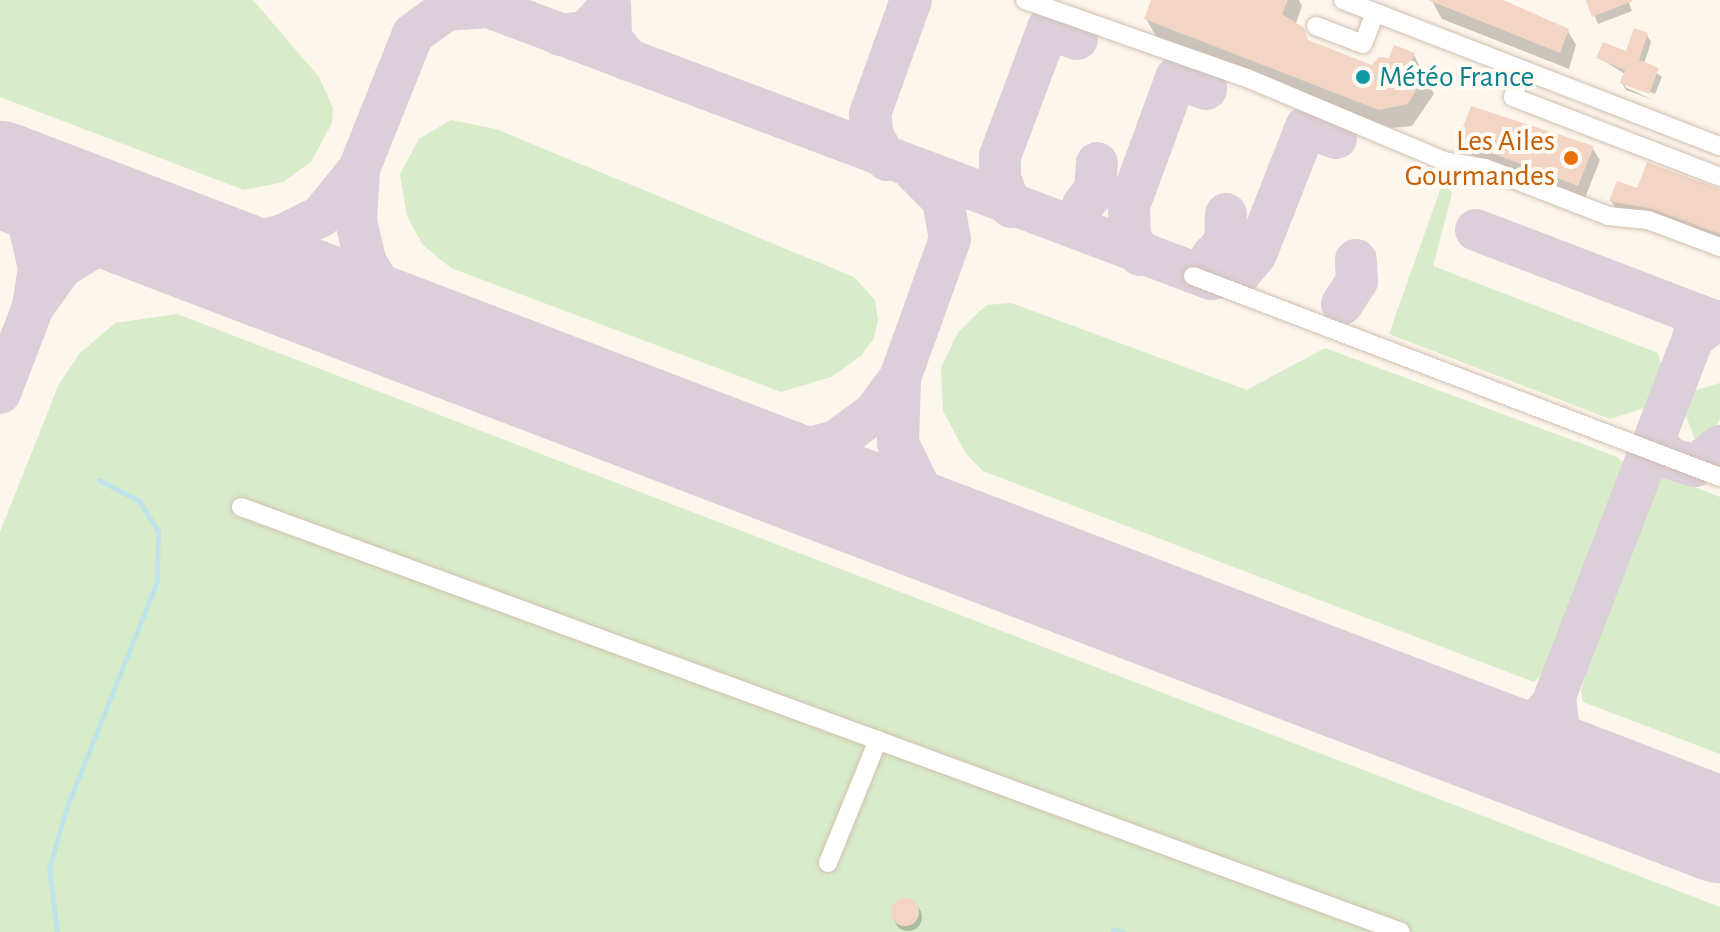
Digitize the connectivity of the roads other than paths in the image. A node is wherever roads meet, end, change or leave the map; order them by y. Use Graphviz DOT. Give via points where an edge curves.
graph roads {
  1 [pos="1025,0"];
  2 [pos="1343,0"];
  3 [pos="1375,13"];
  4 [pos="1316,26"];
  5 [pos="1523,70"];
  6 [pos="1610,104"];
  7 [pos="1599,130"];
  8 [pos="1720,146"];
  9 [pos="1720,177"];
  10 [pos="1720,247"];
  11 [pos="1193,276"];
  12 [pos="1720,477"];
  13 [pos="241,507"];
  14 [pos="878,740"];
  15 [pos="828,863"];
  16 [pos="1401,932"];
  1 -- 10 [label="street" via="1247,78 1444,161 1485,168 1608,216 1648,220"];
  2 -- 3 [label="street"];
  3 -- 4 [label="street" via="1363,44"];
  3 -- 5 [label="street"];
  5 -- 6 [label="street"];
  5 -- 7 [label="street" via="1513,97"];
  6 -- 7 [label="street"];
  6 -- 8 [label="street"];
  7 -- 9 [label="street"];
  11 -- 12 [label="street"];
  13 -- 14 [label="street"];
  14 -- 15 [label="street"];
  14 -- 16 [label="street"];
}
